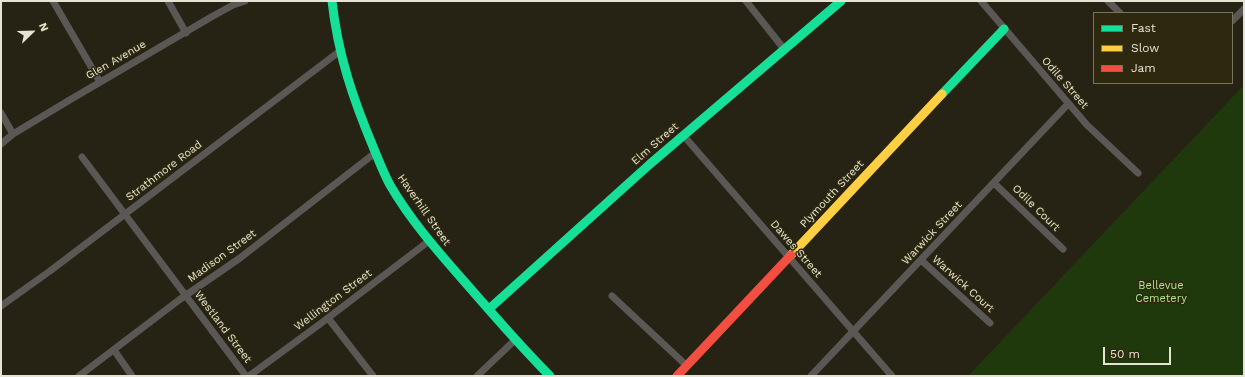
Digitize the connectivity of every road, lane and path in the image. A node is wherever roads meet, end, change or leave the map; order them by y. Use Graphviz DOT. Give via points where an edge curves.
graph roads {
  1 [pos="53,1"];
  2 [pos="168,1"];
  3 [pos="245,1"];
  4 [pos="332,1"];
  5 [pos="746,1"];
  6 [pos="841,1"];
  7 [pos="981,1"];
  8 [pos="1108,1"];
  9 [pos="1244,8"];
  10 [pos="1119,12"];
  11 [pos="1233,20"];
  12 [pos="1004,28"];
  13 [pos="186,33"];
  14 [pos="784,49"];
  15 [pos="340,51"];
  16 [pos="100,82"];
  17 [pos="1068,104"];
  18 [pos="1,112"];
  19 [pos="14,134"];
  20 [pos="683,135"];
  21 [pos="1,144"];
  22 [pos="375,153"];
  23 [pos="82,157"];
  24 [pos="1138,173"];
  25 [pos="994,183"];
  26 [pos="125,214"];
  27 [pos="429,241"];
  28 [pos="1063,249"];
  29 [pos="789,257"];
  30 [pos="921,260"];
  31 [pos="186,296"];
  32 [pos="612,296"];
  33 [pos="1,306"];
  34 [pos="488,310"];
  35 [pos="328,318"];
  36 [pos="990,323"];
  37 [pos="853,331"];
  38 [pos="515,340"];
  39 [pos="114,350"];
  40 [pos="687,366"];
  41 [pos="79,376"];
  42 [pos="132,376"];
  43 [pos="246,376"];
  44 [pos="249,376"];
  45 [pos="373,376"];
  46 [pos="477,376"];
  47 [pos="550,376"];
  48 [pos="678,376"];
  49 [pos="811,376"];
  50 [pos="892,376"];
  1 -- 16 [label="street"];
  2 -- 13 [label="street"];
  3 -- 13 [label="street, Glen Avenue"];
  4 -- 15 [label="street, Haverhill Street"];
  5 -- 14 [label="street"];
  6 -- 14 [label="street, Elm Street"];
  7 -- 12 [label="street, Odile Street"];
  8 -- 10 [label="street"];
  9 -- 11 [label="street"];
  12 -- 17 [label="street, Odile Street"];
  12 -- 29 [label="street, Plymouth Street"];
  13 -- 16 [label="street, Glen Avenue"];
  14 -- 20 [label="street, Elm Street"];
  15 -- 22 [label="street, Haverhill Street" via="356,108"];
  15 -- 26 [label="street, Strathmore Road"];
  16 -- 19 [label="street, Glen Avenue"];
  17 -- 24 [label="street, Odile Street"];
  17 -- 25 [label="street, Warwick Street"];
  18 -- 19 [label="street"];
  19 -- 21 [label="street, Glen Avenue"];
  20 -- 29 [label="street, Dawes Street"];
  20 -- 34 [label="street, Elm Street"];
  22 -- 27 [label="street, Haverhill Street" via="390,184"];
  22 -- 31 [label="street, Madison Street" via="240,258"];
  23 -- 26 [label="street, Westland Street"];
  25 -- 28 [label="street, Odile Court"];
  25 -- 30 [label="street, Warwick Street"];
  26 -- 31 [label="street, Westland Street"];
  26 -- 33 [label="street, Strathmore Road"];
  27 -- 34 [label="street, Haverhill Street"];
  27 -- 35 [label="street, Wellington Street"];
  29 -- 37 [label="street, Dawes Street"];
  29 -- 40 [label="street, Plymouth Street"];
  30 -- 36 [label="street, Warwick Court"];
  30 -- 37 [label="street, Warwick Street"];
  31 -- 39 [label="street, Madison Street"];
  31 -- 43 [label="street, Westland Street"];
  32 -- 40 [label="street"];
  34 -- 38 [label="street, Haverhill Street"];
  35 -- 44 [label="street, Wellington Street"];
  35 -- 45 [label="street"];
  37 -- 49 [label="street, Warwick Street"];
  37 -- 50 [label="street, Dawes Street"];
  38 -- 46 [label="street"];
  38 -- 47 [label="street, Haverhill Street"];
  39 -- 41 [label="street, Madison Street"];
  39 -- 42 [label="street"];
  40 -- 48 [label="street, Plymouth Street"];
}
